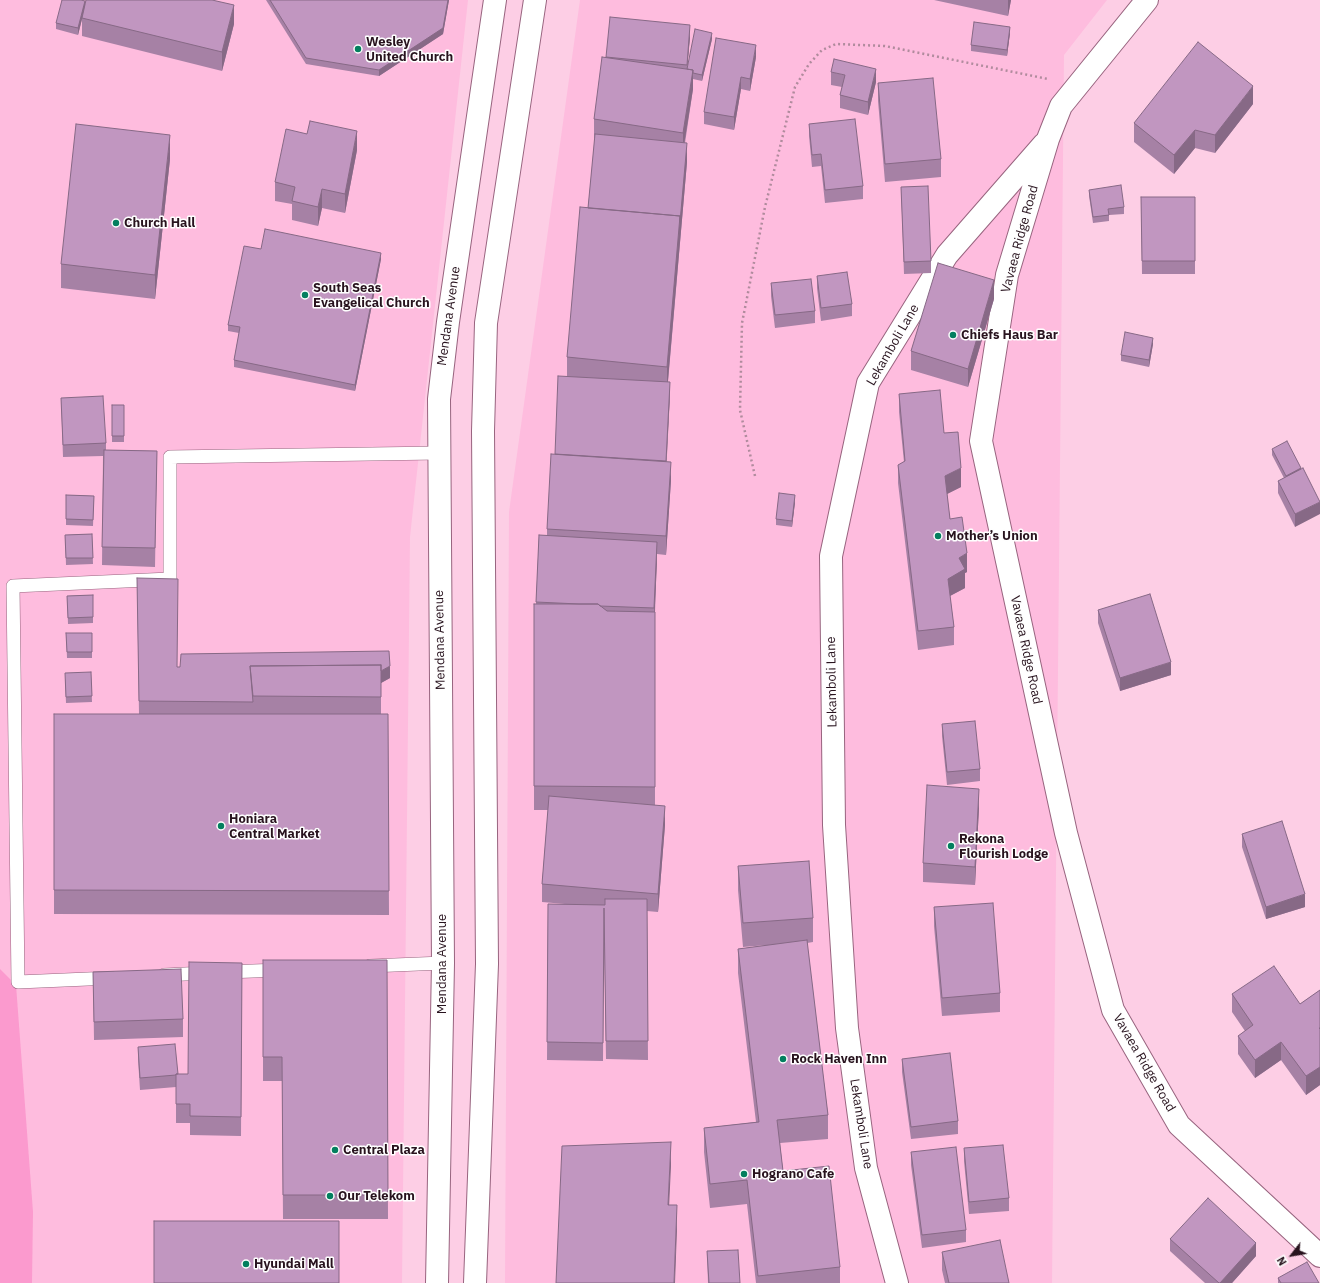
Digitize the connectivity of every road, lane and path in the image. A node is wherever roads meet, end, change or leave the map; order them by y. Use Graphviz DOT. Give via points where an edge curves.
graph roads {
  1 [pos="495,0"];
  2 [pos="535,0"];
  3 [pos="1146,0"];
  4 [pos="1078,85"];
  5 [pos="1048,139"];
  6 [pos="438,453"];
  7 [pos="755,476"];
  8 [pos="443,963"];
  9 [pos="356,966"];
  10 [pos="293,969"];
  11 [pos="152,976"];
  12 [pos="120,977"];
  13 [pos="1320,1256"];
  14 [pos="438,1283"];
  15 [pos="475,1283"];
  16 [pos="897,1283"];
  1 -- 6 [label="street, Mendana Avenue" via="447,330 439,399"];
  2 -- 15 [label="street" via="486,323 484,431 487,964"];
  3 -- 4 [label="street, Vavaea Ridge Road"];
  4 -- 5 [label="street, Vavaea Ridge Road" via="1061,106"];
  4 -- 7 [label="path" via="885,46 836,44 822,50 809,64 795,87 765,207 742,323 740,410"];
  5 -- 13 [label="street, Vavaea Ridge Road" via="1007,275 981,441 1066,833 1113,1010 1179,1125"];
  5 -- 16 [label="street, Lekamboli Lane" via="947,255 868,383 831,556 834,825 847,1028 866,1168"];
  6 -- 8 [label="street, Mendana Avenue"];
  6 -- 12 [label="lane" via="170,457 170,579 13,586 18,982"];
  8 -- 9 [label="lane"];
  8 -- 14 [label="street, Mendana Avenue"];
  10 -- 11 [label="lane"];
}
